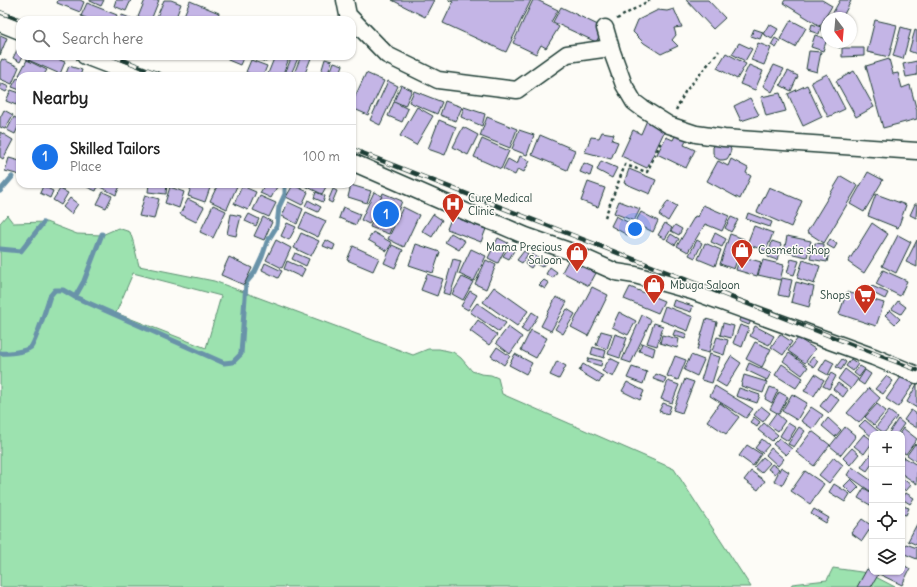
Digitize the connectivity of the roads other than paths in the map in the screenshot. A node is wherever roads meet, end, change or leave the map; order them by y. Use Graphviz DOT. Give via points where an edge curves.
graph roads {
  1 [pos="345,0"];
  2 [pos="349,16"];
  3 [pos="0,23"];
  4 [pos="356,23"];
  5 [pos="605,28"];
  6 [pos="16,29"];
  7 [pos="610,48"];
  8 [pos="95,60"];
  9 [pos="127,72"];
  10 [pos="917,151"];
  11 [pos="356,164"];
  12 [pos="917,375"];
  1 -- 2 [label="street"];
  3 -- 6 [label="street"];
  4 -- 7 [label="street" via="387,55 438,80 517,90 567,54"];
  5 -- 7 [label="street"];
  7 -- 10 [label="street" via="624,85 634,102 669,125 696,134 724,138"];
  8 -- 9 [label="street"];
  11 -- 12 [label="street" via="616,272 692,291 874,356"];
}
